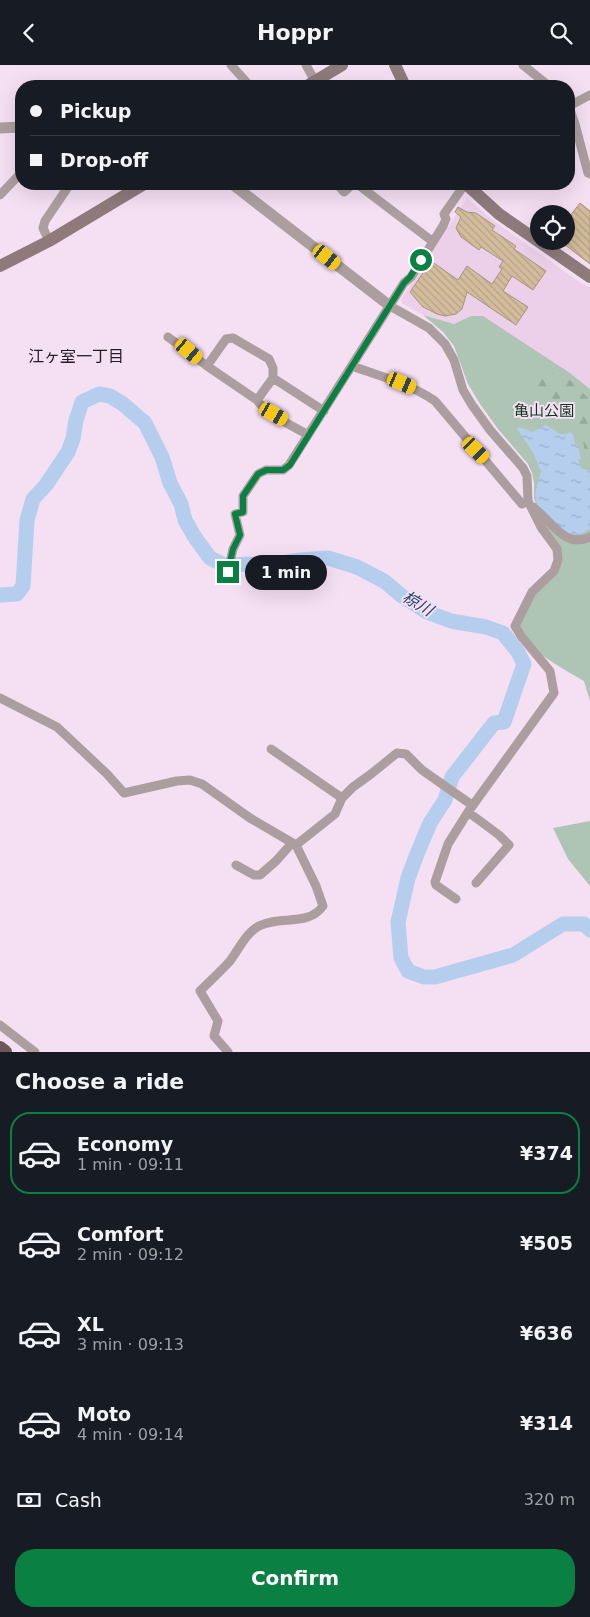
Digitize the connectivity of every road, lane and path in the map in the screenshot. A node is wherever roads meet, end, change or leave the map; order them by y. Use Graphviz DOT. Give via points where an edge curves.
graph roads {
  1 [pos="231,65"];
  2 [pos="306,65"];
  3 [pos="342,65"];
  4 [pos="395,65"];
  5 [pos="523,65"];
  6 [pos="245,80"];
  7 [pos="310,80"];
  8 [pos="316,80"];
  9 [pos="402,80"];
  10 [pos="542,80"];
  11 [pos="590,95"];
  12 [pos="575,104"];
  13 [pos="575,124"];
  14 [pos="15,127"];
  15 [pos="0,128"];
  16 [pos="590,174"];
  17 [pos="15,179"];
  18 [pos="66,190"];
  19 [pos="134,190"];
  20 [pos="240,190"];
  21 [pos="366,190"];
  22 [pos="462,190"];
  23 [pos="472,190"];
  24 [pos="0,195"];
  25 [pos="48,241"];
  26 [pos="432,241"];
  27 [pos="0,265"];
  28 [pos="590,277"];
  29 [pos="390,305"];
  30 [pos="168,337"];
  31 [pos="207,366"];
  32 [pos="352,366"];
  33 [pos="272,378"];
  34 [pos="257,400"];
  35 [pos="324,411"];
  36 [pos="308,435"];
  37 [pos="529,503"];
  38 [pos="590,537"];
  39 [pos="228,572"];
  40 [pos="0,698"];
  41 [pos="271,749"];
  42 [pos="342,798"];
  43 [pos="470,808"];
  44 [pos="294,844"];
  45 [pos="236,865"];
  46 [pos="476,883"];
  47 [pos="456,899"];
  48 [pos="0,1025"];
  49 [pos="0,1048"];
  50 [pos="5,1052"];
  51 [pos="35,1052"];
  52 [pos="228,1052"];
  1 -- 6 [label="street"];
  2 -- 7 [label="street"];
  3 -- 8 [label="main road"];
  4 -- 9 [label="main road"];
  5 -- 10 [label="street"];
  11 -- 12 [label="street"];
  13 -- 16 [label="street"];
  14 -- 15 [label="street"];
  17 -- 24 [label="street"];
  18 -- 25 [label="street" via="45,221 43,228"];
  19 -- 25 [label="main road"];
  20 -- 29 [label="street"];
  21 -- 26 [label="street"];
  22 -- 26 [label="street" via="444,214 443,226"];
  23 -- 28 [label="main road" via="498,214"];
  25 -- 27 [label="main road"];
  26 -- 29 [label="street"];
  29 -- 32 [label="street"];
  29 -- 37 [label="street" via="429,328 445,344 472,405 523,468"];
  30 -- 31 [label="street"];
  31 -- 33 [label="street" via="226,339 233,339 269,359 273,368"];
  31 -- 34 [label="street"];
  32 -- 35 [label="street"];
  32 -- 37 [label="street" via="417,389 435,401 522,504"];
  33 -- 34 [label="street"];
  33 -- 35 [label="street"];
  34 -- 36 [label="street"];
  35 -- 36 [label="street"];
  36 -- 39 [label="street" via="290,465 283,470 266,470 258,474 243,496 243,512 235,514 240,535"];
  37 -- 38 [label="street" via="562,535 580,541"];
  37 -- 43 [label="street" via="557,549 558,560 551,576 532,592 515,626 550,671 554,693"];
  40 -- 44 [label="street" via="57,727 124,793 190,780 202,784"];
  41 -- 42 [label="street"];
  42 -- 43 [label="street" via="397,753 406,754"];
  42 -- 44 [label="street" via="335,814"];
  43 -- 46 [label="street" via="509,845"];
  43 -- 47 [label="street" via="448,844 435,878 436,885"];
  44 -- 45 [label="street" via="260,875"];
  44 -- 52 [label="street" via="323,906 310,917 257,927 200,991 218,1021 214,1036"];
  48 -- 51 [label="street"];
  49 -- 50 [label="highway"];
}
